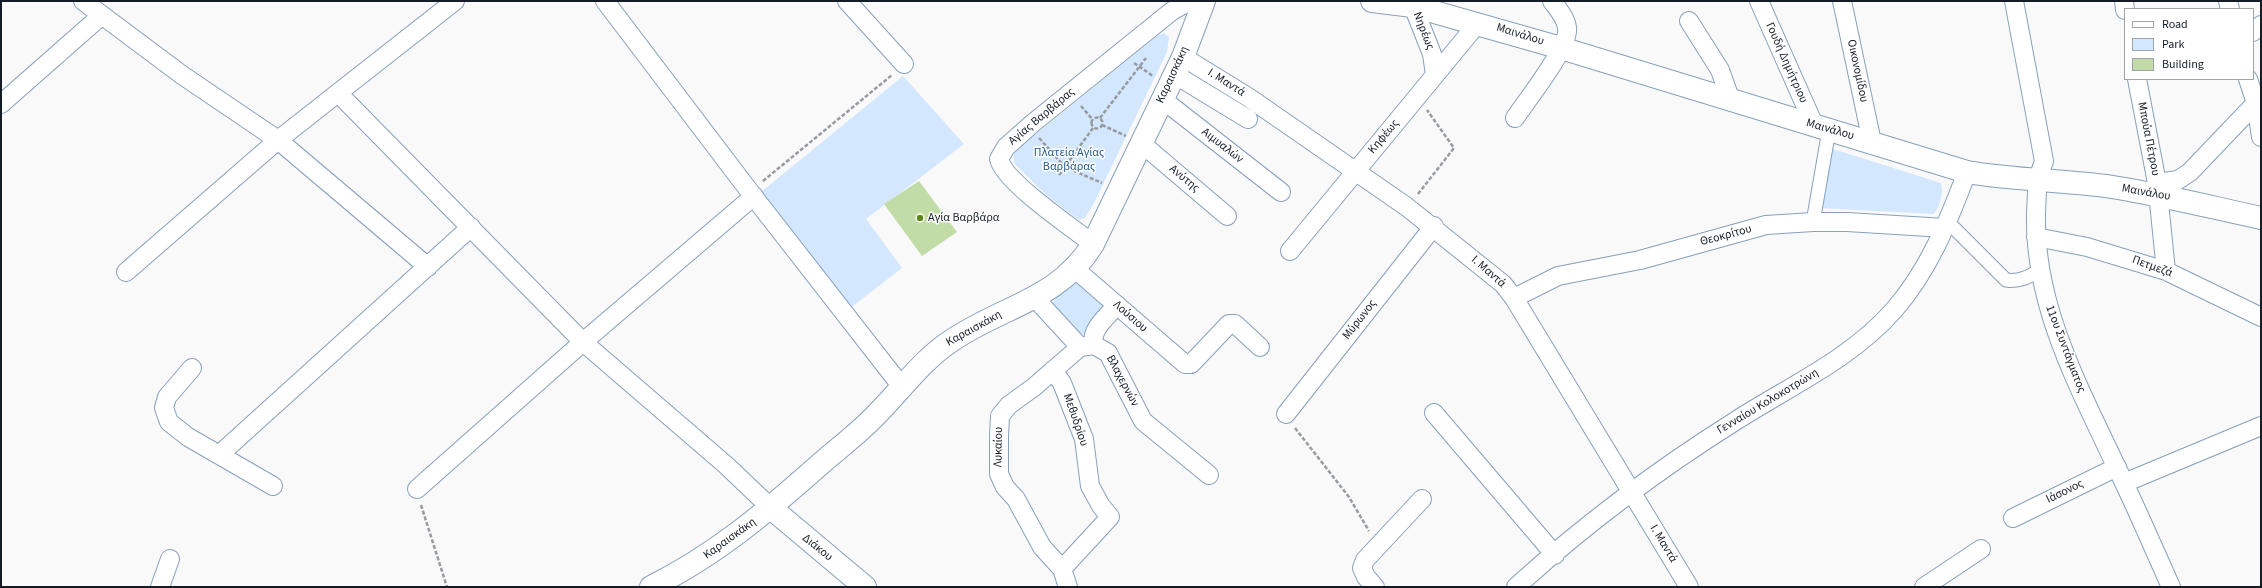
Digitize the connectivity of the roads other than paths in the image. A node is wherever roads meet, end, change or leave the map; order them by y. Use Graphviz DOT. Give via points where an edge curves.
graph roads {
  1 [pos="83,1"];
  2 [pos="455,1"];
  3 [pos="605,1"];
  4 [pos="847,1"];
  5 [pos="1190,1"];
  6 [pos="1204,1"];
  7 [pos="1372,1"];
  8 [pos="1552,1"];
  9 [pos="1759,1"];
  10 [pos="1842,1"];
  11 [pos="2014,1"];
  12 [pos="1411,3"];
  13 [pos="101,16"];
  14 [pos="1689,21"];
  15 [pos="1478,23"];
  16 [pos="1561,48"];
  17 [pos="904,64"];
  18 [pos="1435,75"];
  19 [pos="1172,79"];
  20 [pos="2137,80"];
  21 [pos="2248,80"];
  22 [pos="338,93"];
  23 [pos="1731,101"];
  24 [pos="2256,103"];
  25 [pos="1,104"];
  26 [pos="1514,118"];
  27 [pos="1248,119"];
  28 [pos="1821,127"];
  29 [pos="2261,137"];
  30 [pos="278,140"];
  31 [pos="1872,142"];
  32 [pos="1141,143"];
  33 [pos="1354,172"];
  34 [pos="1967,172"];
  35 [pos="2037,179"];
  36 [pos="2157,189"];
  37 [pos="1281,192"];
  38 [pos="752,194"];
  39 [pos="1227,216"];
  40 [pos="2261,218"];
  41 [pos="1813,222"];
  42 [pos="1947,225"];
  43 [pos="1434,226"];
  44 [pos="471,227"];
  45 [pos="2036,237"];
  46 [pos="1093,244"];
  47 [pos="1290,251"];
  48 [pos="428,267"];
  49 [pos="1075,269"];
  50 [pos="2040,270"];
  51 [pos="2166,271"];
  52 [pos="126,272"];
  53 [pos="1034,297"];
  54 [pos="1514,298"];
  55 [pos="1117,305"];
  56 [pos="2261,318"];
  57 [pos="583,342"];
  58 [pos="1087,346"];
  59 [pos="1260,347"];
  60 [pos="192,368"];
  61 [pos="1053,370"];
  62 [pos="902,387"];
  63 [pos="1434,412"];
  64 [pos="1286,414"];
  65 [pos="2261,426"];
  66 [pos="219,455"];
  67 [pos="2117,467"];
  68 [pos="1209,475"];
  69 [pos="2124,483"];
  70 [pos="273,486"];
  71 [pos="417,489"];
  72 [pos="1632,492"];
  73 [pos="1422,499"];
  74 [pos="771,508"];
  75 [pos="2013,518"];
  76 [pos="1981,549"];
  77 [pos="1555,555"];
  78 [pos="170,559"];
  79 [pos="1062,569"];
  80 [pos="856,585"];
  81 [pos="1520,586"];
  82 [pos="160,587"];
  83 [pos="651,587"];
  84 [pos="1068,587"];
  85 [pos="1375,587"];
  86 [pos="1689,587"];
  87 [pos="1924,587"];
  88 [pos="2171,587"];
  1 -- 13 [label="street"];
  2 -- 22 [label="street"];
  3 -- 38 [label="street"];
  4 -- 17 [label="street"];
  5 -- 46 [label="street, Αγίας Βαρβάρας" via="1172,11 1122,50 1029,127 1003,151 999,159 1005,171 1036,200"];
  6 -- 19 [label="street, Καραισκάκη"];
  7 -- 12 [label="street, Νηρέως"];
  8 -- 16 [label="street" via="1562,14 1567,27"];
  9 -- 28 [label="street, Γουδή Δημήτριου"];
  10 -- 31 [label="street, Οικονομίδου"];
  11 -- 35 [label="street, 11ου Συντάγματος" via="2044,161"];
  12 -- 15 [label="street, Μαινάλου"];
  12 -- 18 [label="street, Νηρέως" via="1432,54"];
  13 -- 25 [label="street"];
  13 -- 30 [label="street"];
  14 -- 23 [label="street" via="1720,70"];
  15 -- 16 [label="street, Μαινάλου"];
  15 -- 18 [label="street, Κηφέως"];
  16 -- 23 [label="street, Μαινάλου"];
  16 -- 26 [label="street"];
  18 -- 33 [label="street, Κηφέως"];
  19 -- 27 [label="street"];
  19 -- 32 [label="street, Καραισκάκη"];
  19 -- 33 [label="street, Ι. Μαντά" via="1248,97"];
  19 -- 37 [label="street, Αιμυαλών"];
  20 -- 36 [label="street, Μπούα Πέτρου"];
  21 -- 24 [label="street"];
  22 -- 30 [label="street"];
  22 -- 44 [label="street"];
  23 -- 28 [label="street, Μαινάλου"];
  24 -- 29 [label="street"];
  24 -- 36 [label="street" via="2190,172"];
  28 -- 31 [label="street, Μαινάλου"];
  28 -- 41 [label="street"];
  30 -- 48 [label="street"];
  30 -- 52 [label="street"];
  31 -- 34 [label="street, Μαινάλου"];
  32 -- 39 [label="street, Ανύτης"];
  32 -- 46 [label="street, Καραισκάκη"];
  33 -- 43 [label="street, Ι. Μαντά"];
  33 -- 47 [label="street, Κηφέως"];
  34 -- 35 [label="street, Μαινάλου" via="1994,177"];
  34 -- 42 [label="street, Γενναίου Κολοκοτρώνη"];
  35 -- 36 [label="street, Μαινάλου"];
  35 -- 45 [label="street, 11ου Συντάγματος"];
  36 -- 40 [label="street, Μαινάλου"];
  36 -- 51 [label="street, Μπούα Πέτρου"];
  38 -- 57 [label="street"];
  38 -- 62 [label="street"];
  41 -- 42 [label="street, Θεοκρίτου"];
  41 -- 54 [label="street, Θεοκρίτου" via="1766,225 1640,260 1558,276"];
  42 -- 50 [label="street" via="2006,280 2021,279"];
  42 -- 72 [label="street, Γενναίου Κολοκοτρώνη" via="1915,284 1893,311 1868,335 1824,368 1683,455"];
  43 -- 54 [label="street, Ι. Μαντά" via="1503,284"];
  43 -- 64 [label="street, Μύρωνος"];
  44 -- 48 [label="street"];
  44 -- 57 [label="street"];
  45 -- 50 [label="street, 11ου Συντάγματος"];
  45 -- 51 [label="street, Πετμεζά" via="2087,247"];
  46 -- 49 [label="street, Καραισκάκη"];
  48 -- 66 [label="street"];
  49 -- 53 [label="street, Καραισκάκη" via="1065,279"];
  49 -- 55 [label="street, Λούσιου"];
  50 -- 67 [label="street, 11ου Συντάγματος" via="2046,299 2064,352"];
  51 -- 56 [label="street, Πετμεζά"];
  53 -- 58 [label="street, Βλαχερνών"];
  53 -- 62 [label="street, Καραισκάκη" via="951,341 927,360"];
  54 -- 72 [label="street, Ι. Μαντά"];
  55 -- 58 [label="street" via="1094,332"];
  55 -- 59 [label="street, Λούσιου" via="1185,364 1191,364 1229,324 1235,324"];
  57 -- 71 [label="street"];
  57 -- 74 [label="street" via="727,466"];
  58 -- 61 [label="street, Λυκαίου"];
  58 -- 68 [label="street, Βλαχερνών" via="1108,353 1143,421"];
  60 -- 66 [label="street" via="167,397 165,414 175,428"];
  61 -- 79 [label="street, Μεθυδρίου" via="1062,383 1084,439 1090,486 1110,517"];
  61 -- 79 [label="street, Λυκαίου" via="1009,405 1000,416 999,474 1042,547"];
  62 -- 74 [label="street, Καραισκάκη" via="875,416"];
  63 -- 77 [label="street"];
  65 -- 69 [label="street"];
  66 -- 70 [label="street"];
  67 -- 69 [label="street, 11ου Συντάγματος"];
  67 -- 75 [label="street, Ιάσονος"];
  69 -- 88 [label="street, 11ου Συντάγματος"];
  72 -- 77 [label="street, Γενναίου Κολοκοτρώνη"];
  72 -- 86 [label="street, Ι. Μαντά"];
  73 -- 85 [label="street" via="1365,560 1362,568"];
  74 -- 80 [label="street, Διάκου"];
  74 -- 83 [label="street, Καραισκάκη" via="706,557"];
  76 -- 87 [label="street"];
  77 -- 81 [label="street, Γενναίου Κολοκοτρώνη"];
  78 -- 82 [label="street"];
  79 -- 84 [label="street, Λυκαίου"];
}
